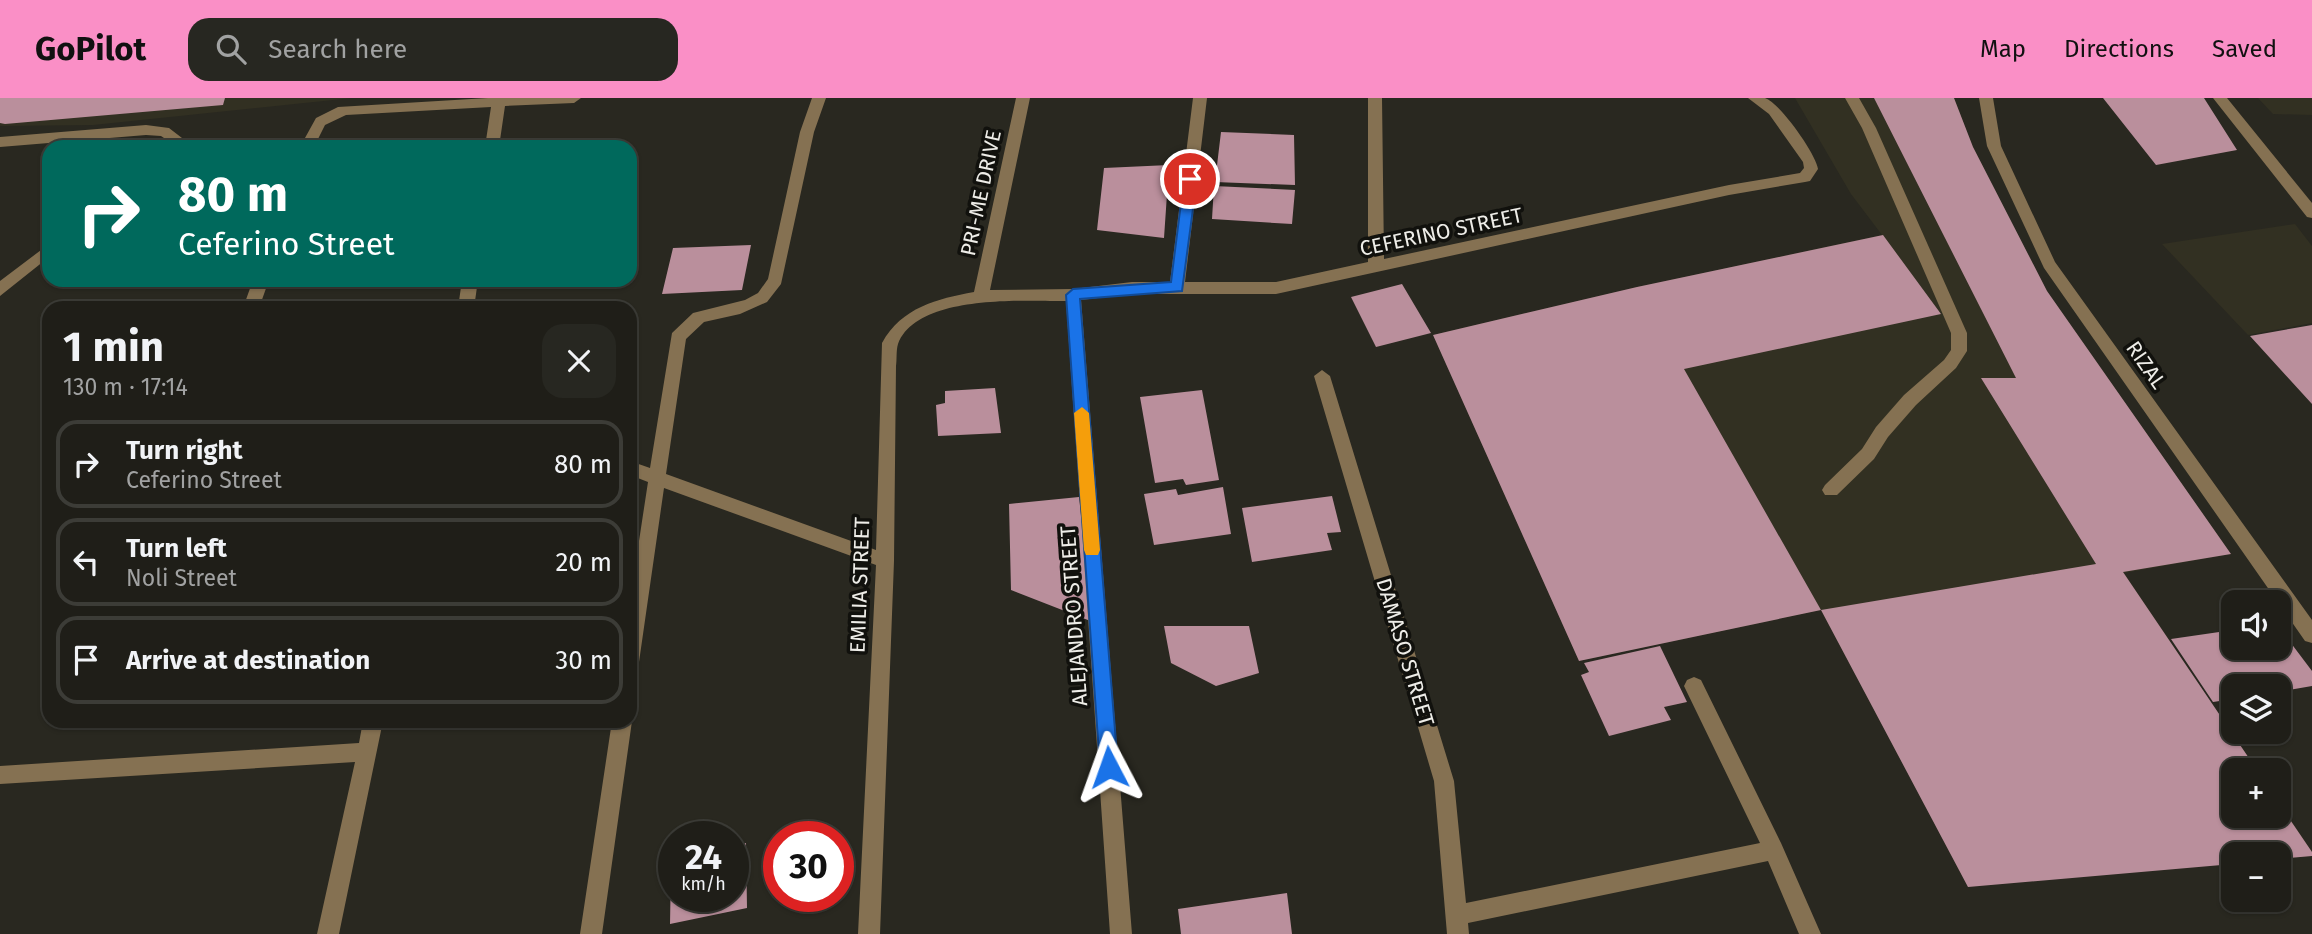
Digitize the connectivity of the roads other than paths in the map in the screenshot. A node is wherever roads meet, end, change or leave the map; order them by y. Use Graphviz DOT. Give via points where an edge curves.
graph roads {
  1 [pos="574,98"];
  2 [pos="819,98"];
  3 [pos="1023,98"];
  4 [pos="1200,98"];
  5 [pos="1375,98"];
  6 [pos="1755,98"];
  7 [pos="1852,98"];
  8 [pos="1986,98"];
  9 [pos="2220,98"];
  10 [pos="499,101"];
  11 [pos="174,140"];
  12 [pos="310,140"];
  13 [pos="493,140"];
  14 [pos="0,142"];
  15 [pos="2312,213"];
  16 [pos="42,255"];
  17 [pos="1376,268"];
  18 [pos="1177,287"];
  19 [pos="0,290"];
  20 [pos="1073,295"];
  21 [pos="981,296"];
  22 [pos="1322,376"];
  23 [pos="637,470"];
  24 [pos="657,477"];
  25 [pos="1831,490"];
  26 [pos="885,561"];
  27 [pos="637,614"];
  28 [pos="2312,635"];
  29 [pos="1694,686"];
  30 [pos="371,728"];
  31 [pos="621,728"];
  32 [pos="365,752"];
  33 [pos="0,775"];
  34 [pos="1774,850"];
  35 [pos="1457,924"];
  36 [pos="328,934"];
  37 [pos="591,934"];
  38 [pos="869,934"];
  39 [pos="1121,934"];
  40 [pos="1810,934"];
  1 -- 10 [label="street"];
  2 -- 24 [label="street" via="807,132 776,280 763,298 709,312 688,322 678,337"];
  3 -- 21 [label="street, PRI-ME DRIVE"];
  4 -- 18 [label="street"];
  5 -- 17 [label="street"];
  6 -- 17 [label="street, CEFERINO STREET" via="1774,111 1810,161 1805,177"];
  7 -- 25 [label="street" via="1959,333 1959,351"];
  8 -- 28 [label="street, RIZAL" via="1994,146 2049,264"];
  9 -- 15 [label="street"];
  10 -- 12 [label="street" via="338,111 320,121"];
  10 -- 13 [label="street"];
  11 -- 14 [label="street" via="164,131 146,130"];
  16 -- 19 [label="street"];
  17 -- 18 [label="street, CEFERINO STREET" via="1276,288"];
  18 -- 20 [label="street, CEFERINO STREET"];
  20 -- 21 [label="street, CEFERINO STREET"];
  20 -- 39 [label="street, ALEJANDRO STREET"];
  21 -- 26 [label="street, EMILIA STREET" via="937,305 905,323 890,343"];
  22 -- 35 [label="street, DAMASO STREET" via="1444,781"];
  23 -- 24 [label="street"];
  24 -- 26 [label="street"];
  24 -- 27 [label="street"];
  26 -- 38 [label="street, EMILIA STREET"];
  29 -- 34 [label="street"];
  30 -- 32 [label="street"];
  31 -- 37 [label="street"];
  32 -- 33 [label="street"];
  32 -- 36 [label="street"];
  34 -- 35 [label="street"];
  34 -- 40 [label="street"];
}
